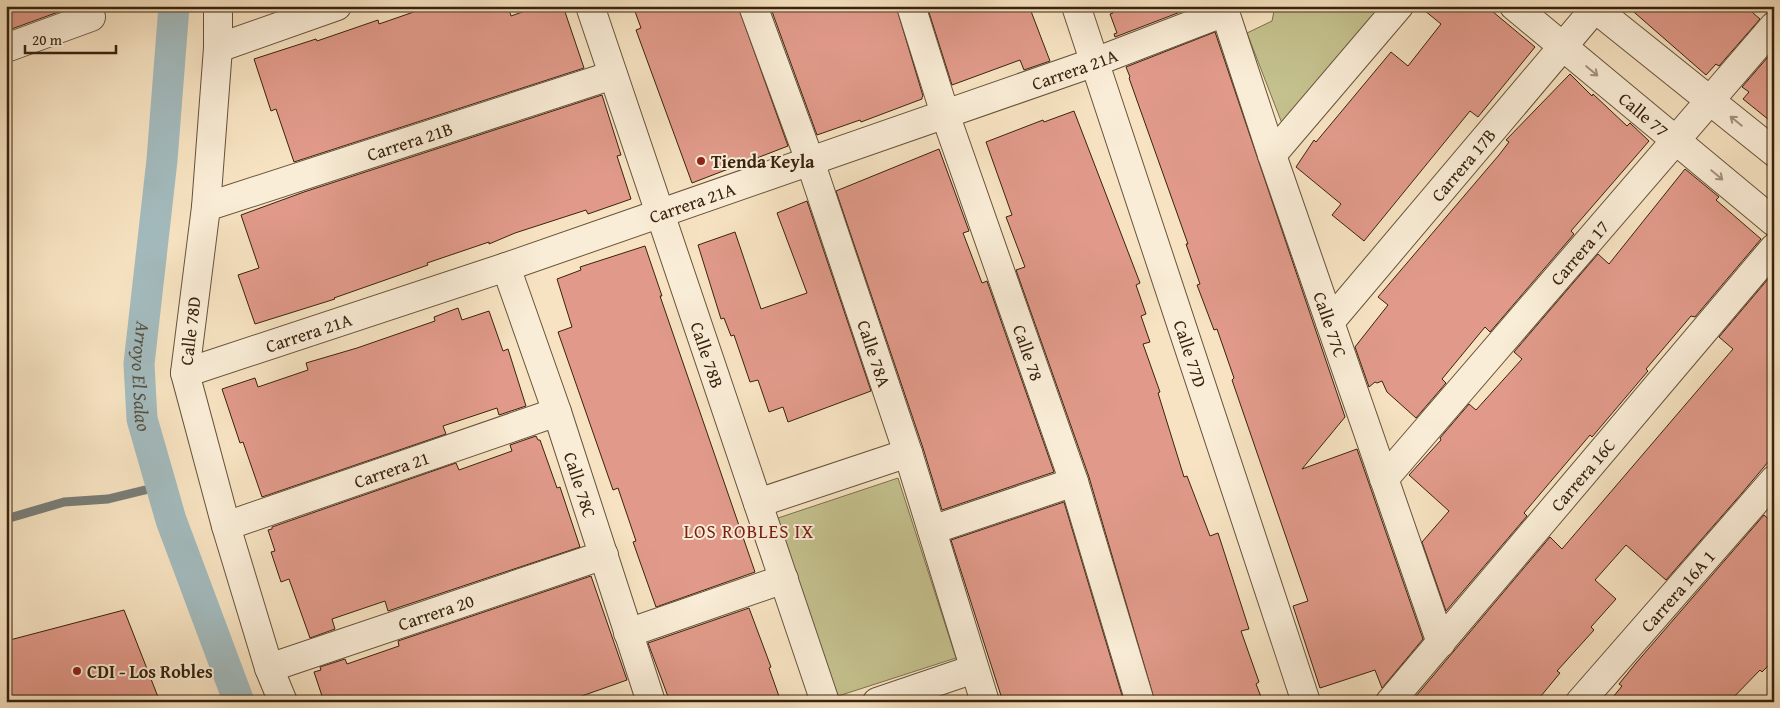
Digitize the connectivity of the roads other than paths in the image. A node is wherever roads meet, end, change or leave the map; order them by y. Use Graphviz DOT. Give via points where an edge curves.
graph roads {
  1 [pos="218,6"];
  2 [pos="337,6"];
  3 [pos="590,6"];
  4 [pos="753,6"];
  5 [pos="910,6"];
  6 [pos="1076,6"];
  7 [pos="1399,6"];
  8 [pos="1514,6"];
  9 [pos="1595,7"];
  10 [pos="1225,8"];
  11 [pos="91,17"];
  12 [pos="1774,26"];
  13 [pos="1564,47"];
  14 [pos="6,48"];
  15 [pos="218,48"];
  16 [pos="1095,62"];
  17 [pos="614,75"];
  18 [pos="1710,100"];
  19 [pos="945,114"];
  20 [pos="1676,141"];
  21 [pos="1774,152"];
  22 [pos="1272,155"];
  23 [pos="810,161"];
  24 [pos="206,207"];
  25 [pos="661,213"];
  26 [pos="1774,222"];
  27 [pos="1774,248"];
  28 [pos="506,267"];
  29 [pos="1330,322"];
  30 [pos="184,373"];
  31 [pos="557,412"];
  32 [pos="908,453"];
  33 [pos="1384,479"];
  34 [pos="1774,480"];
  35 [pos="1074,482"];
  36 [pos="758,503"];
  37 [pos="226,526"];
  38 [pos="932,530"];
  39 [pos="604,554"];
  40 [pos="784,579"];
  41 [pos="628,633"];
  42 [pos="1441,643"];
  43 [pos="269,668"];
  44 [pos="974,669"];
  45 [pos="283,702"];
  46 [pos="651,702"];
  47 [pos="825,702"];
  48 [pos="877,702"];
  49 [pos="985,702"];
  50 [pos="1140,702"];
  51 [pos="1306,702"];
  52 [pos="1390,702"];
  53 [pos="1580,702"];
  1 -- 15 [label="street, Calle 78D"];
  2 -- 15 [label="street"];
  3 -- 17 [label="street, Calle 78B"];
  4 -- 23 [label="street, Calle 78A"];
  5 -- 19 [label="street, Calle 78"];
  6 -- 16 [label="street, Calle 77D"];
  7 -- 22 [label="street"];
  8 -- 13 [label="street, Calle 77"];
  9 -- 13 [label="street, Carrera 17B"];
  9 -- 18 [label="street"];
  10 -- 16 [label="street, Carrera 21A"];
  10 -- 22 [label="street, Calle 77C"];
  11 -- 14 [label="street"];
  12 -- 18 [label="street, Carrera 17"];
  13 -- 20 [label="street, Calle 77, one-way"];
  13 -- 29 [label="street, Carrera 17B"];
  15 -- 24 [label="street, Calle 78D"];
  16 -- 19 [label="street, Carrera 21A"];
  16 -- 51 [label="street, Calle 77D"];
  17 -- 24 [label="street, Carrera 21B"];
  17 -- 25 [label="street, Calle 78B"];
  18 -- 20 [label="street, Carrera 17"];
  21 -- 18 [label="street, one-way"];
  19 -- 23 [label="street, Carrera 21A"];
  19 -- 35 [label="street, Calle 78"];
  20 -- 26 [label="street, Calle 77, one-way"];
  20 -- 33 [label="street, Carrera 17"];
  22 -- 29 [label="street, Calle 77C"];
  23 -- 25 [label="street, Carrera 21A"];
  23 -- 32 [label="street, Calle 78A"];
  24 -- 30 [label="street, Calle 78D"];
  25 -- 28 [label="street, Carrera 21A"];
  25 -- 36 [label="street, Calle 78B"];
  27 -- 42 [label="street, Carrera 16C"];
  28 -- 30 [label="street, Carrera 21A"];
  28 -- 31 [label="street, Calle 78C"];
  29 -- 33 [label="street, Calle 77C"];
  30 -- 37 [label="street, Calle 78D"];
  31 -- 37 [label="street, Carrera 21"];
  31 -- 39 [label="street, Calle 78C"];
  32 -- 36 [label="street"];
  32 -- 38 [label="street, Calle 78A"];
  33 -- 42 [label="street, Calle 77C"];
  34 -- 53 [label="street, Carrera 16A 1"];
  35 -- 38 [label="street"];
  35 -- 50 [label="street, Calle 78"];
  36 -- 40 [label="street, Calle 78B"];
  37 -- 43 [label="street, Calle 78D"];
  38 -- 44 [label="street, Calle 78A"];
  39 -- 41 [label="street, Calle 78C"];
  39 -- 43 [label="street, Carrera 20"];
  40 -- 41 [label="street"];
  40 -- 47 [label="street, Calle 78B"];
  41 -- 46 [label="street, Calle 78C"];
  42 -- 52 [label="street, Carrera 16C"];
  43 -- 45 [label="street, Calle 78D"];
  44 -- 48 [label="street"];
  44 -- 49 [label="street, Calle 78A"];
}
